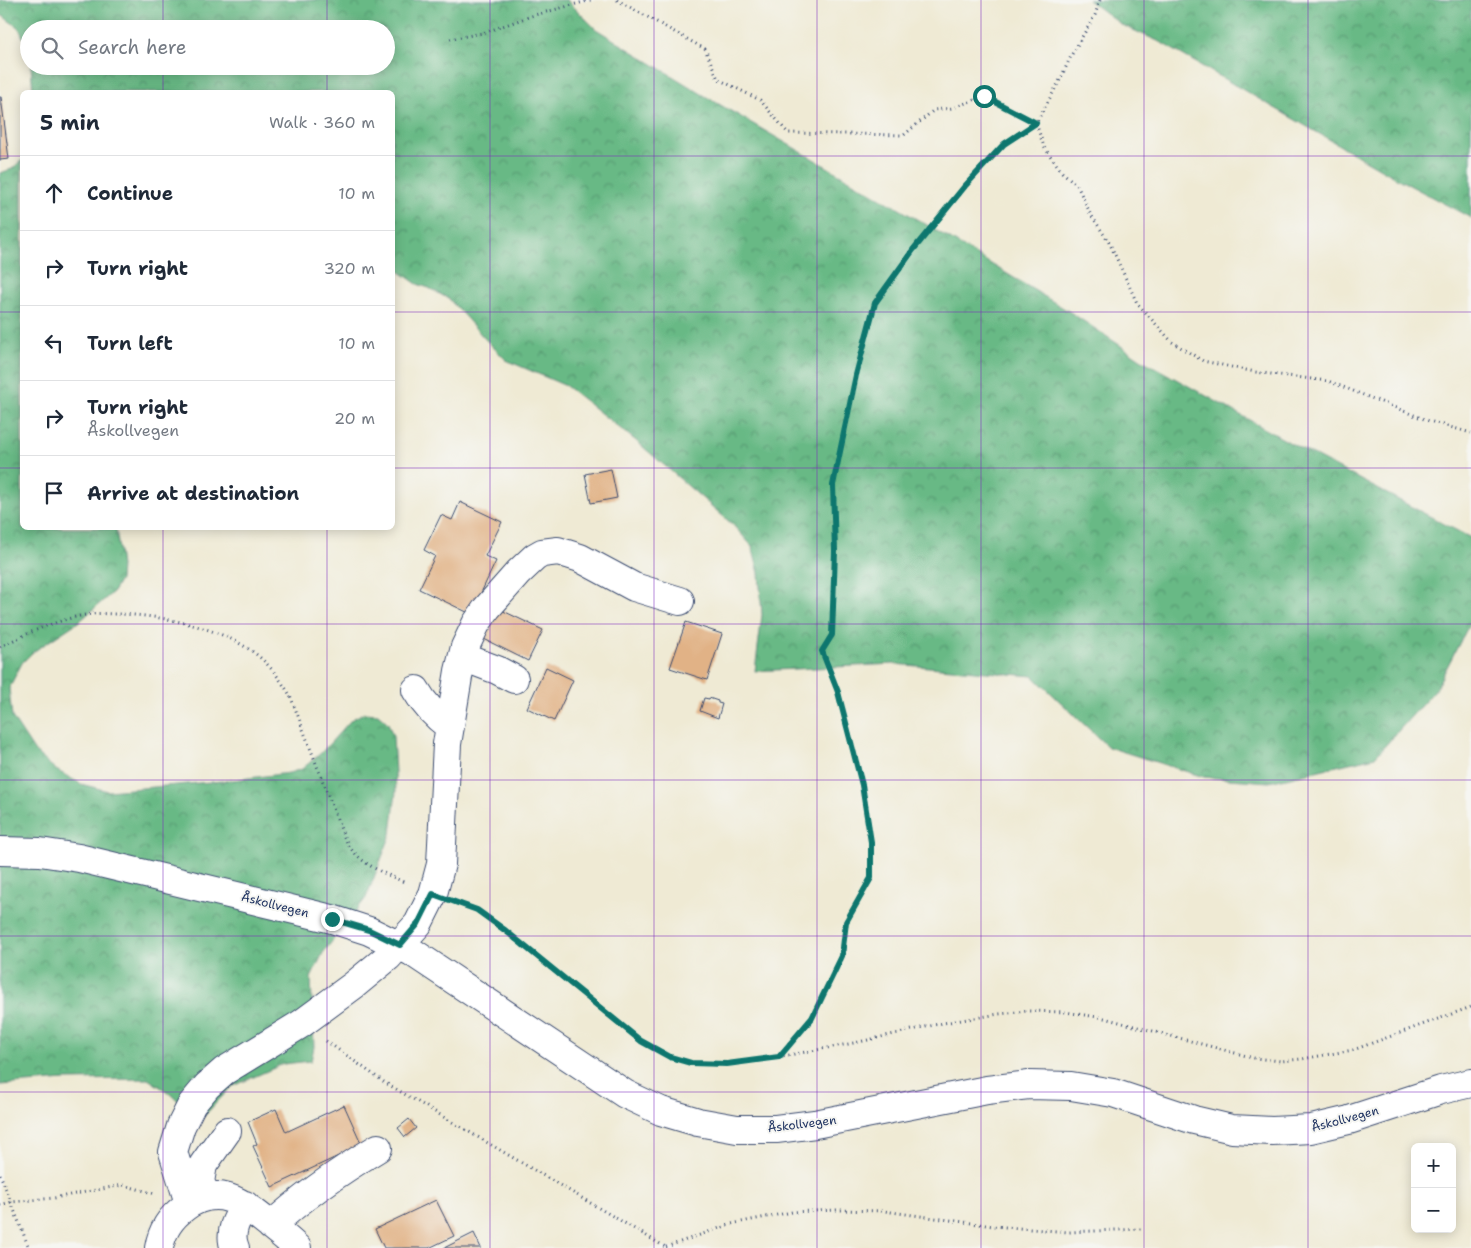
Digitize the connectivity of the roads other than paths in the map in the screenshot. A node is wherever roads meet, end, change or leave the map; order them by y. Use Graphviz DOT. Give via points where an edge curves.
graph roads {
  1 [pos="680,601"];
  2 [pos="463,657"];
  3 [pos="514,679"];
  4 [pos="416,690"];
  5 [pos="450,727"];
  6 [pos="0,851"];
  7 [pos="400,945"];
  8 [pos="1471,1083"];
  9 [pos="228,1131"];
  10 [pos="378,1148"];
  11 [pos="198,1200"];
  12 [pos="245,1206"];
  13 [pos="271,1226"];
  14 [pos="159,1248"];
  15 [pos="235,1248"];
  16 [pos="297,1248"];
  1 -- 2 [label="street" via="634,587 580,558 558,551 542,553 518,573 487,608 476,624"];
  2 -- 3 [label="street"];
  2 -- 5 [label="street"];
  4 -- 5 [label="street" via="422,702"];
  5 -- 7 [label="street" via="441,864 433,894 418,924"];
  6 -- 7 [label="street, Åskollvegen" via="40,852 79,858 332,919 369,930"];
  7 -- 8 [label="street, Åskollvegen" via="625,1094 660,1111 737,1129 815,1124 987,1090 1029,1085 1071,1086 1113,1093 1194,1120 1232,1129 1272,1132 1349,1120"];
  7 -- 11 [label="street" via="354,985 300,1024 224,1071 192,1104 173,1152"];
  9 -- 11 [label="street" via="202,1165"];
  10 -- 13 [label="street" via="309,1193"];
  11 -- 12 [label="street" via="218,1196 233,1198"];
  11 -- 14 [label="street" via="175,1214 164,1228"];
  12 -- 13 [label="street"];
  12 -- 15 [label="street" via="235,1221 232,1243"];
  13 -- 16 [label="street"];
}
